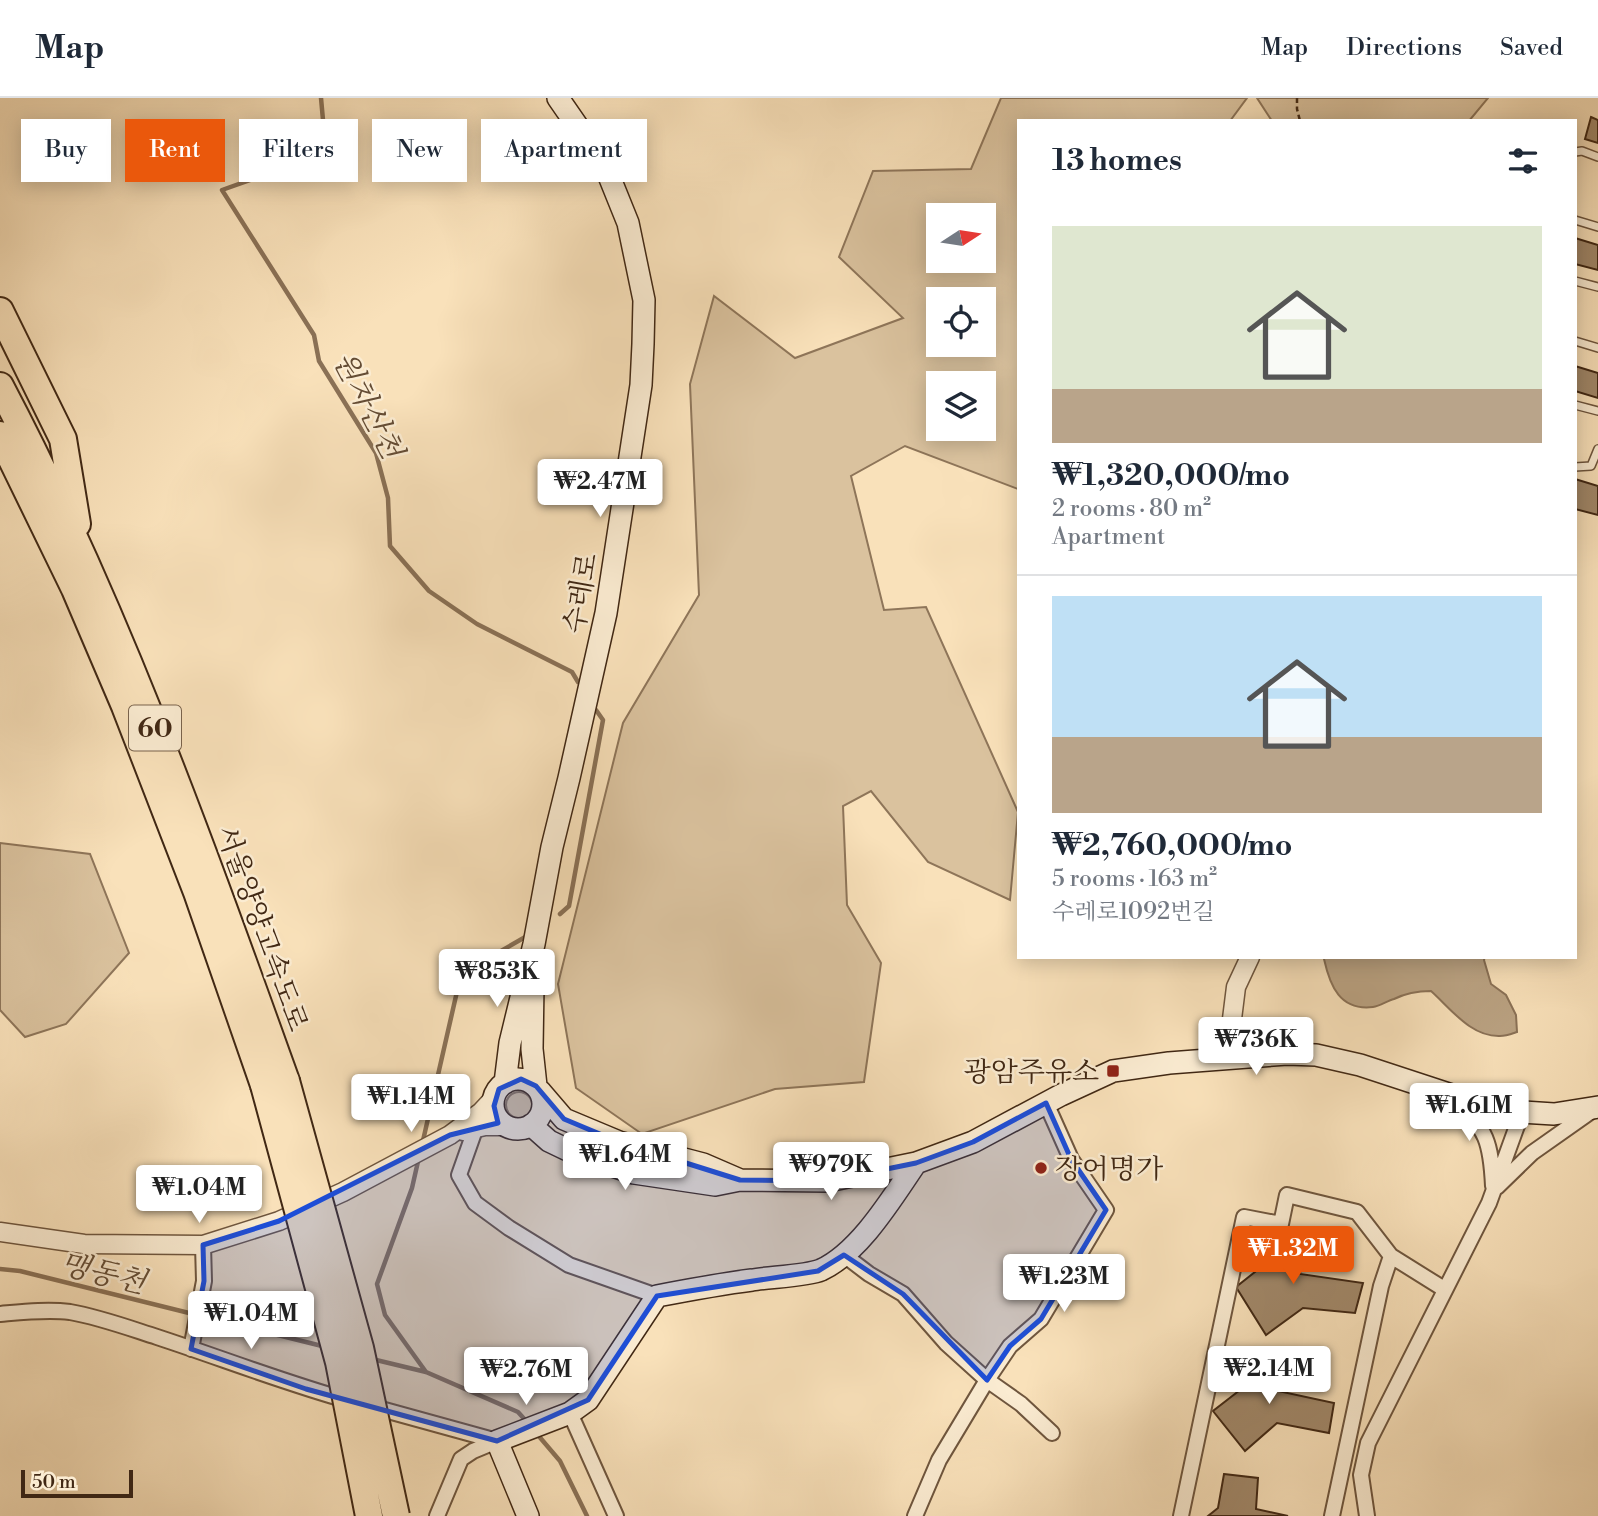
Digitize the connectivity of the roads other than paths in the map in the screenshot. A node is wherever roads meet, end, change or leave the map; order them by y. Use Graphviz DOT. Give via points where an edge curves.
graph roads {
  1 [pos="558,98"];
  2 [pos="1577,152"];
  3 [pos="1598,157"];
  4 [pos="1577,221"];
  5 [pos="1598,227"];
  6 [pos="1577,282"];
  7 [pos="1598,287"];
  8 [pos="0,311"];
  9 [pos="1577,342"];
  10 [pos="1598,348"];
  11 [pos="0,386"];
  12 [pos="1577,406"];
  13 [pos="1598,411"];
  14 [pos="0,435"];
  15 [pos="1598,449"];
  16 [pos="1577,467"];
  17 [pos="83,556"];
  18 [pos="534,944"];
  19 [pos="1249,959"];
  20 [pos="1235,1058"];
  21 [pos="275,1083"];
  22 [pos="538,1088"];
  23 [pos="500,1090"];
  24 [pos="1447,1095"];
  25 [pos="1046,1103"];
  26 [pos="1597,1107"];
  27 [pos="1522,1112"];
  28 [pos="531,1125"];
  29 [pos="508,1126"];
  30 [pos="476,1127"];
  31 [pos="450,1135"];
  32 [pos="916,1163"];
  33 [pos="740,1180"];
  34 [pos="1494,1191"];
  35 [pos="0,1232"];
  36 [pos="203,1245"];
  37 [pos="844,1255"];
  38 [pos="1391,1256"];
  39 [pos="1444,1289"];
  40 [pos="657,1296"];
  41 [pos="0,1314"];
  42 [pos="191,1349"];
  43 [pos="987,1380"];
  44 [pos="570,1413"];
  45 [pos="1052,1433"];
  46 [pos="497,1441"];
  47 [pos="369,1516"];
  48 [pos="396,1516"];
  49 [pos="437,1516"];
  50 [pos="528,1516"];
  51 [pos="616,1516"];
  52 [pos="915,1516"];
  53 [pos="1181,1516"];
  54 [pos="1332,1516"];
  55 [pos="1367,1516"];
  1 -- 18 [label="main road, 수레로" via="604,166 628,223 643,300 643,344 641,385 606,613"];
  2 -- 3 [label="lane"];
  4 -- 5 [label="lane"];
  6 -- 7 [label="lane"];
  8 -- 17 [label="highway" via="62,439"];
  9 -- 10 [label="lane"];
  11 -- 17 [label="highway, 서울양양고속도로 / 60"];
  12 -- 13 [label="lane"];
  14 -- 21 [label="highway, 서울양양고속도로 / 60" via="75,589 125,706"];
  15 -- 16 [label="lane" via="1591,466"];
  17 -- 21 [label="highway, 서울양양고속도로 / 60" via="214,883"];
  18 -- 22 [label="main road, 수레로" via="532,1049"];
  18 -- 23 [label="main road, 수레로"];
  19 -- 20 [label="street" via="1236,987 1232,1019"];
  20 -- 24 [label="main road" via="1316,1055"];
  20 -- 25 [label="main road" via="1113,1071"];
  21 -- 47 [label="highway, 서울양양고속도로 / 60, bridge"];
  21 -- 48 [label="highway, 서울양양고속도로 / 60, bridge" via="360,1348"];
  22 -- 23 [label="main road" via="521,1079"];
  22 -- 28 [label="main road" via="543,1110"];
  22 -- 33 [label="main road" via="564,1119 619,1142 703,1164"];
  23 -- 29 [label="main road" via="494,1105"];
  23 -- 31 [label="street" via="481,1112"];
  24 -- 27 [label="main road"];
  24 -- 34 [label="street" via="1469,1112 1486,1138"];
  25 -- 32 [label="main road" via="973,1142"];
  25 -- 43 [label="street" via="1071,1159 1106,1210 1041,1319 1010,1346"];
  26 -- 27 [label="main road" via="1554,1114"];
  26 -- 34 [label="street" via="1532,1153"];
  27 -- 34 [label="street"];
  28 -- 29 [label="main road" via="520,1129"];
  28 -- 33 [label="main road" via="549,1141 574,1153 634,1173 715,1185"];
  29 -- 30 [label="street"];
  30 -- 31 [label="street"];
  30 -- 40 [label="street" via="459,1175 475,1203 569,1265"];
  31 -- 36 [label="street" via="279,1221"];
  32 -- 33 [label="main road" via="828,1181"];
  32 -- 37 [label="main road"];
  34 -- 39 [label="street"];
  35 -- 36 [label="street" via="84,1244"];
  36 -- 42 [label="street" via="204,1281"];
  37 -- 40 [label="main road" via="818,1271"];
  37 -- 43 [label="street" via="903,1294"];
  38 -- 39 [label="street"];
  38 -- 53 [label="street" via="1357,1212 1287,1195 1281,1224 1244,1217"];
  38 -- 54 [label="street"];
  39 -- 55 [label="street" via="1368,1443 1361,1475"];
  40 -- 44 [label="main road" via="588,1401"];
  41 -- 42 [label="street" via="68,1312"];
  42 -- 46 [label="street" via="306,1389"];
  43 -- 45 [label="street"];
  43 -- 52 [label="street" via="939,1460"];
  44 -- 46 [label="main road"];
  44 -- 51 [label="street"];
  46 -- 49 [label="street" via="461,1459"];
  46 -- 50 [label="main road"];
}
